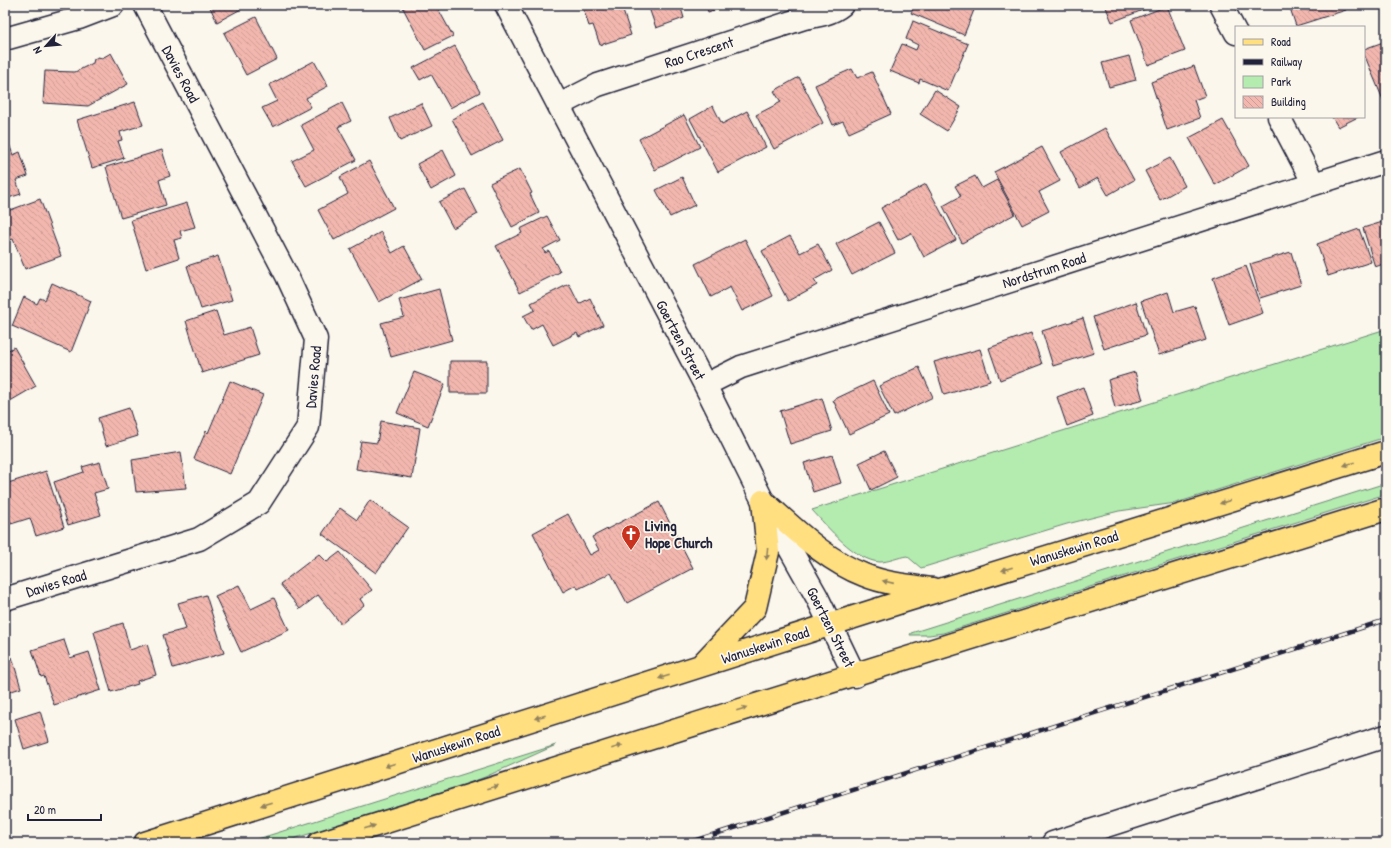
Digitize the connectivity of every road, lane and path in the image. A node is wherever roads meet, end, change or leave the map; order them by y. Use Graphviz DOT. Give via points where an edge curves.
graph roads {
  1 [pos="113,5"];
  2 [pos="145,5"];
  3 [pos="506,5"];
  4 [pos="842,5"];
  5 [pos="1222,5"];
  6 [pos="1235,31"];
  7 [pos="5,39"];
  8 [pos="558,105"];
  9 [pos="1280,118"];
  10 [pos="1386,161"];
  11 [pos="1314,184"];
  12 [pos="704,385"];
  13 [pos="1386,452"];
  14 [pos="763,501"];
  15 [pos="1386,509"];
  16 [pos="940,590"];
  17 [pos="5,599"];
  18 [pos="830,624"];
  19 [pos="701,665"];
  20 [pos="855,676"];
  21 [pos="1386,736"];
  22 [pos="145,843"];
  23 [pos="319,843"];
  24 [pos="1053,843"];
  1 -- 7 [label="street" via="79,18"];
  2 -- 17 [label="street, Davies Road" via="287,276 316,339 308,427 258,503 199,539"];
  3 -- 8 [label="street, Goertzen Street"];
  4 -- 8 [label="street, Rao Crescent" via="821,15 804,18 598,84"];
  5 -- 6 [label="street"];
  8 -- 12 [label="street, Goertzen Street"];
  9 -- 11 [label="street"];
  10 -- 11 [label="street, Nordstrum Road"];
  11 -- 12 [label="street, Nordstrum Road" via="741,367"];
  12 -- 14 [label="street, Goertzen Street"];
  13 -- 16 [label="main road, Wanuskewin Road, one-way"];
  16 -- 14 [label="main road, one-way" via="888,582 843,565 804,537"];
  14 -- 18 [label="street, Goertzen Street"];
  14 -- 19 [label="main road, one-way" via="768,552 755,608"];
  15 -- 20 [label="main road"];
  16 -- 18 [label="main road, Wanuskewin Road"];
  18 -- 19 [label="main road, Wanuskewin Road"];
  18 -- 20 [label="street, Goertzen Street"];
  19 -- 22 [label="main road, Wanuskewin Road, one-way"];
  23 -- 20 [label="main road, one-way" via="619,747"];
  21 -- 24 [label="street"];
}
